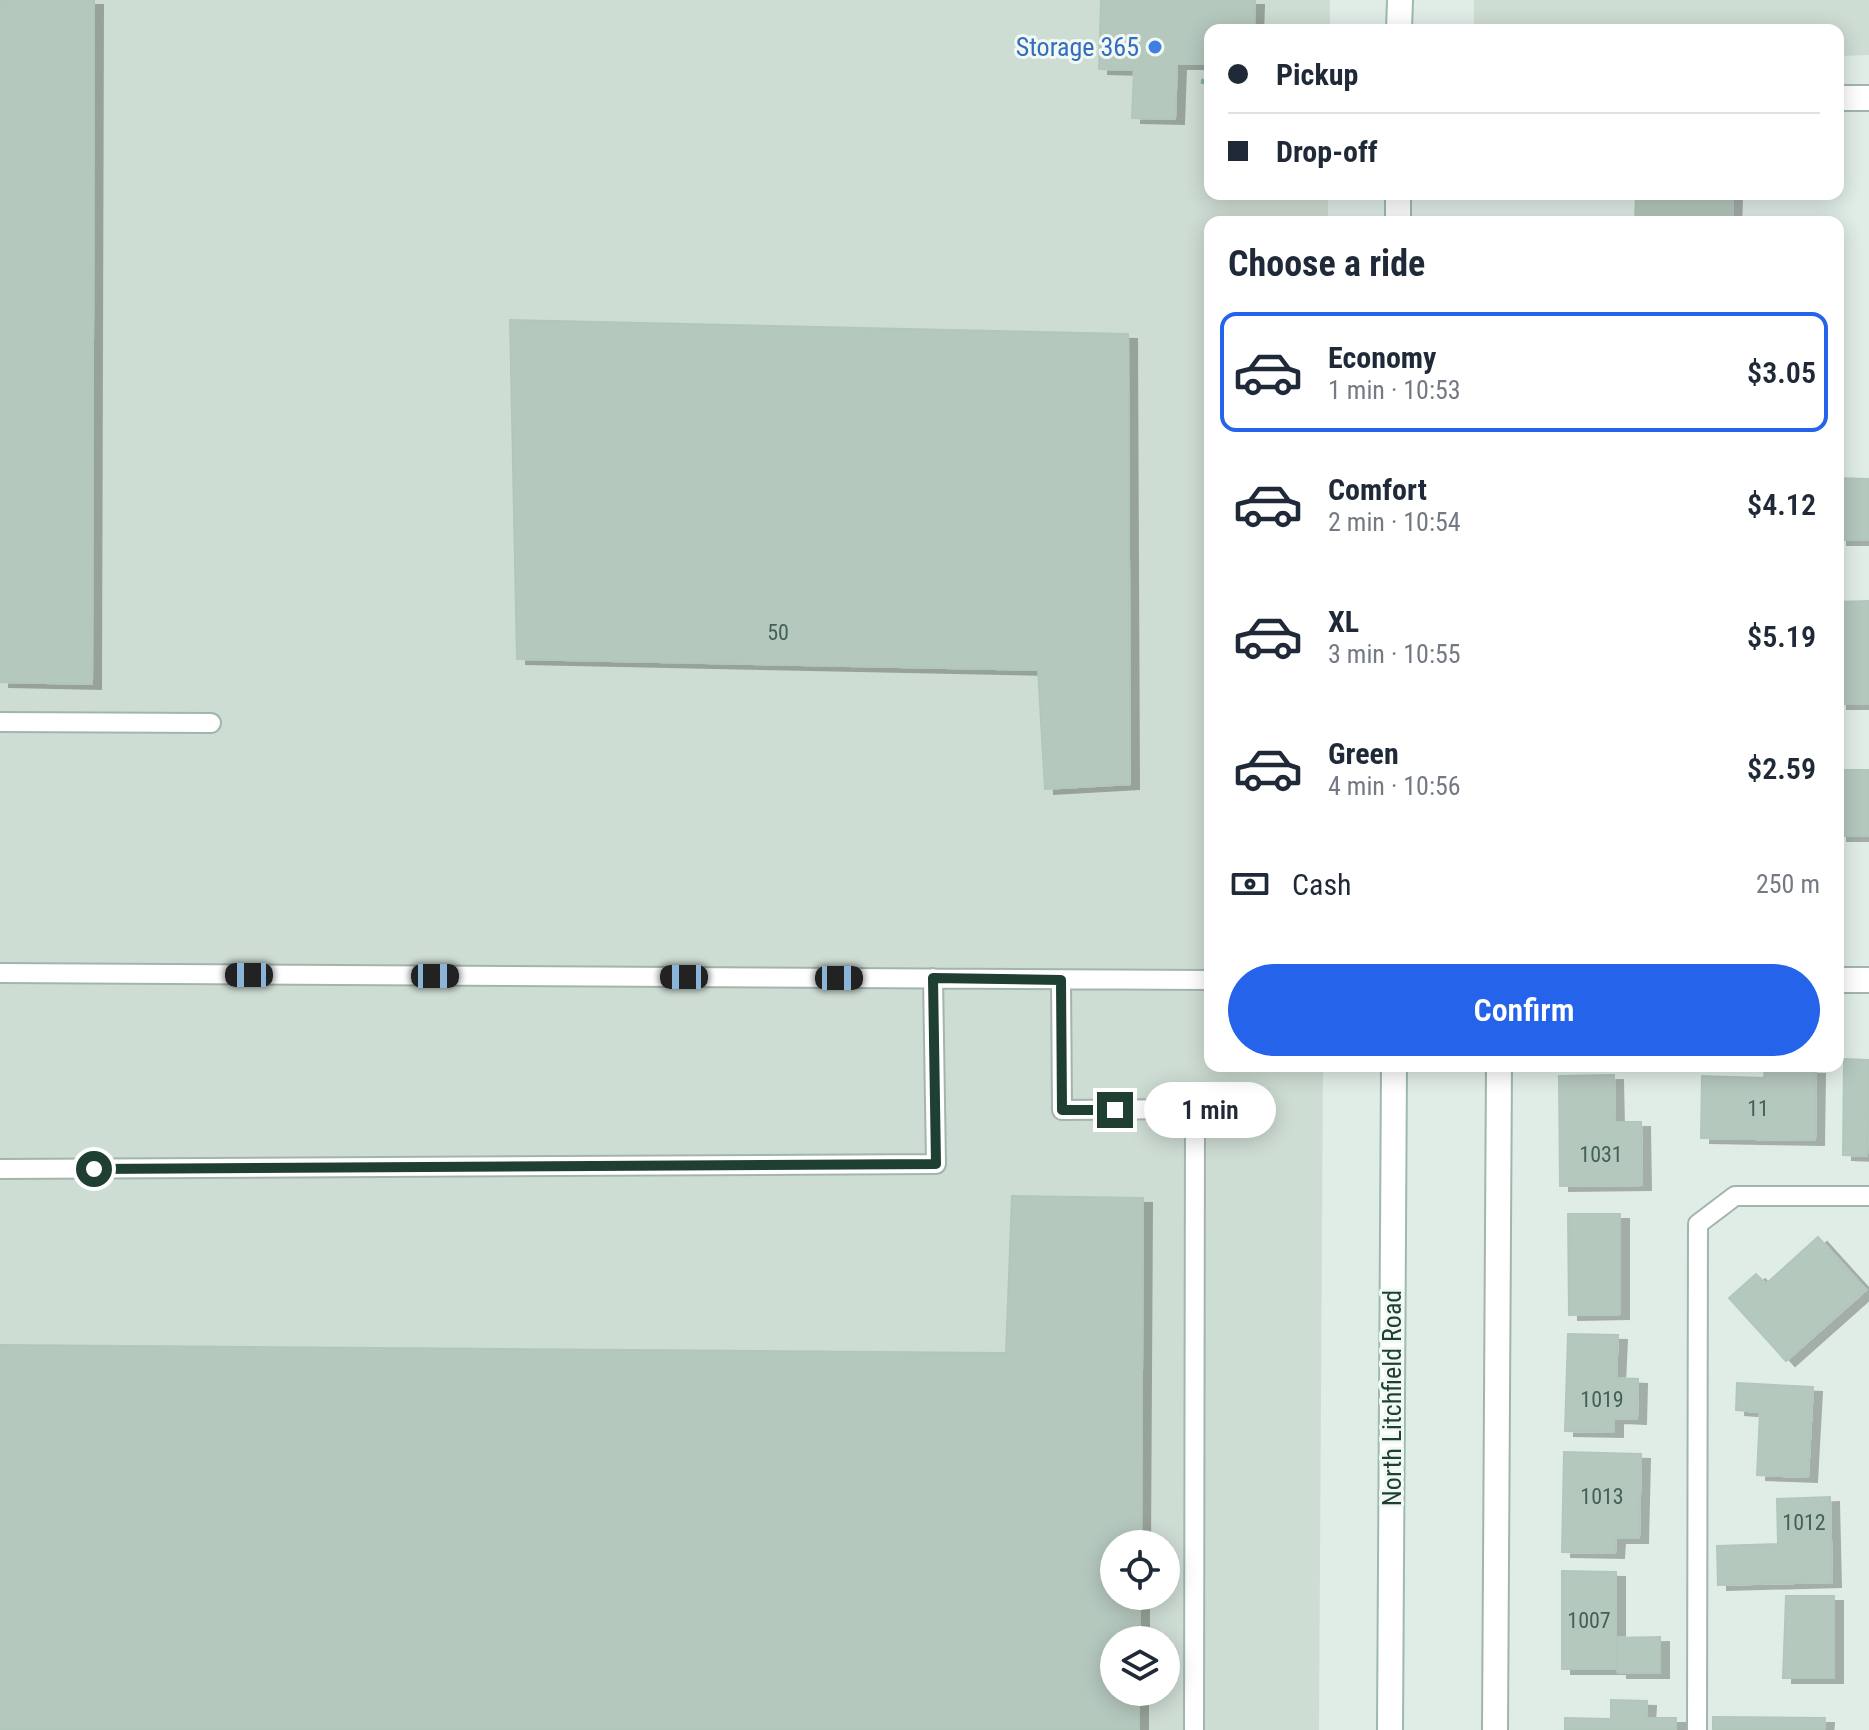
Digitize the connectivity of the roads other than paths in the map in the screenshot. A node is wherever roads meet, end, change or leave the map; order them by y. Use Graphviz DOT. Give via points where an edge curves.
graph roads {
  1 [pos="1400,0"];
  2 [pos="1399,24"];
  3 [pos="1844,98"];
  4 [pos="1869,98"];
  5 [pos="0,722"];
  6 [pos="211,723"];
  7 [pos="0,973"];
  8 [pos="933,978"];
  9 [pos="1061,980"];
  10 [pos="1204,980"];
  11 [pos="1844,980"];
  12 [pos="1869,980"];
  13 [pos="1394,1072"];
  14 [pos="1499,1072"];
  15 [pos="0,1169"];
  16 [pos="1869,1196"];
  17 [pos="1194,1730"];
  18 [pos="1390,1730"];
  19 [pos="1495,1730"];
  20 [pos="1697,1730"];
  1 -- 2 [label="street"];
  3 -- 4 [label="street"];
  5 -- 6 [label="lane"];
  7 -- 8 [label="lane"];
  8 -- 9 [label="lane"];
  8 -- 15 [label="lane" via="936,1164"];
  9 -- 10 [label="lane"];
  9 -- 17 [label="lane" via="1062,1110 1195,1109"];
  11 -- 12 [label="street"];
  13 -- 18 [label="street, North Litchfield Road"];
  14 -- 19 [label="street"];
  16 -- 20 [label="lane" via="1735,1196 1698,1224"];
}
